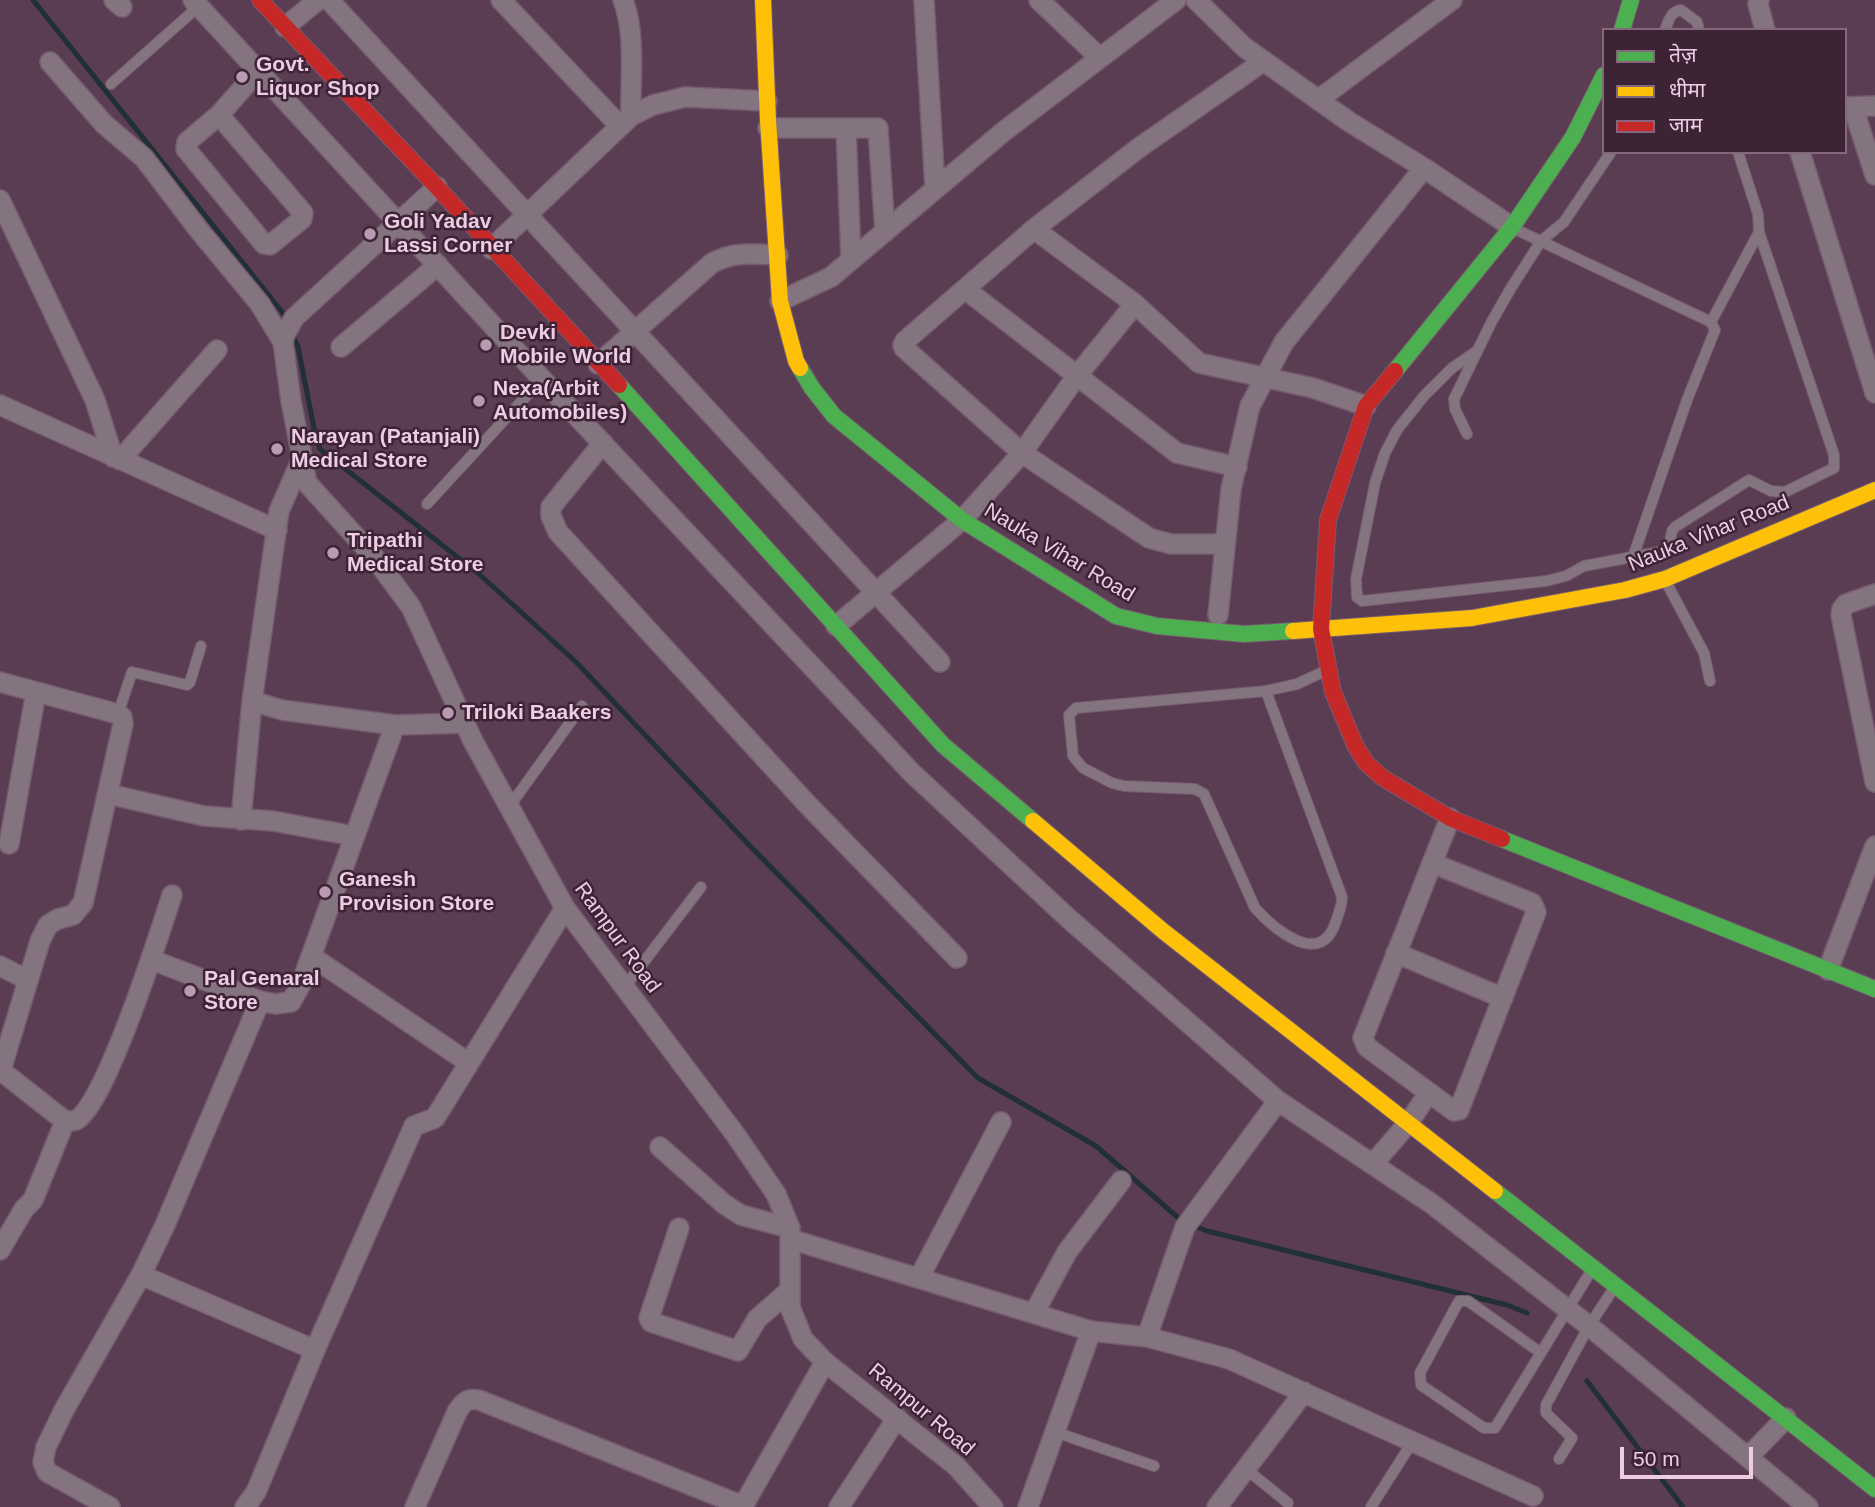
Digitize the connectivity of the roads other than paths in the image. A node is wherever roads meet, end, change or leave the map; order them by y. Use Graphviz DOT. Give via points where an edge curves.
graph roads {
  1 [pos="260,0"];
  2 [pos="318,0"];
  3 [pos="329,0"];
  4 [pos="500,0"];
  5 [pos="624,0"];
  6 [pos="763,0"];
  7 [pos="924,0"];
  8 [pos="1039,0"];
  9 [pos="1176,0"];
  10 [pos="1196,0"];
  11 [pos="1452,0"];
  12 [pos="1631,0"];
  13 [pos="1759,0"];
  14 [pos="196,3"];
  15 [pos="285,27"];
  16 [pos="1623,28"];
  17 [pos="1666,28"];
  18 [pos="1698,28"];
  19 [pos="1764,28"];
  20 [pos="1100,58"];
  21 [pos="1264,61"];
  22 [pos="50,62"];
  23 [pos="258,71"];
  24 [pos="1602,79"];
  25 [pos="111,84"];
  26 [pos="1318,100"];
  27 [pos="767,101"];
  28 [pos="1875,106"];
  29 [pos="1849,107"];
  30 [pos="219,115"];
  31 [pos="625,120"];
  32 [pos="768,128"];
  33 [pos="846,128"];
  34 [pos="1610,154"];
  35 [pos="1739,154"];
  36 [pos="1801,154"];
  37 [pos="1424,168"];
  38 [pos="1875,175"];
  39 [pos="437,187"];
  40 [pos="935,189"];
  41 [pos="0,200"];
  42 [pos="528,215"];
  43 [pos="398,222"];
  44 [pos="1512,227"];
  45 [pos="1034,229"];
  46 [pos="885,232"];
  47 [pos="1759,232"];
  48 [pos="1541,241"];
  49 [pos="491,249"];
  50 [pos="778,255"];
  51 [pos="851,260"];
  52 [pos="438,265"];
  53 [pos="965,289"];
  54 [pos="780,301"];
  55 [pos="1135,304"];
  56 [pos="1711,322"];
  57 [pos="287,331"];
  58 [pos="635,331"];
  59 [pos="341,347"];
  60 [pos="218,350"];
  61 [pos="1477,351"];
  62 [pos="1871,361"];
  63 [pos="598,364"];
  64 [pos="1076,377"];
  65 [pos="1266,377"];
  66 [pos="542,379"];
  67 [pos="1875,393"];
  68 [pos="0,405"];
  69 [pos="1366,406"];
  70 [pos="1467,434"];
  71 [pos="603,443"];
  72 [pos="1022,453"];
  73 [pos="117,458"];
  74 [pos="301,461"];
  75 [pos="1237,467"];
  76 [pos="1875,490"];
  77 [pos="427,505"];
  78 [pos="962,520"];
  79 [pos="276,530"];
  80 [pos="1225,544"];
  81 [pos="1633,557"];
  82 [pos="1665,579"];
  83 [pos="876,593"];
  84 [pos="1875,594"];
  85 [pos="1218,615"];
  86 [pos="836,626"];
  87 [pos="1321,629"];
  88 [pos="201,646"];
  89 [pos="940,662"];
  90 [pos="1329,669"];
  91 [pos="1710,681"];
  92 [pos="0,682"];
  93 [pos="1266,691"];
  94 [pos="36,692"];
  95 [pos="252,701"];
  96 [pos="582,706"];
  97 [pos="118,714"];
  98 [pos="465,723"];
  99 [pos="395,725"];
  100 [pos="1875,782"];
  101 [pos="108,794"];
  102 [pos="509,807"];
  103 [pos="1450,818"];
  104 [pos="241,820"];
  105 [pos="355,836"];
  106 [pos="9,844"];
  107 [pos="1875,846"];
  108 [pos="1432,863"];
  109 [pos="701,887"];
  110 [pos="172,895"];
  111 [pos="565,908"];
  112 [pos="1396,953"];
  113 [pos="311,957"];
  114 [pos="957,958"];
  115 [pos="152,960"];
  116 [pos="0,966"];
  117 [pos="1828,970"];
  118 [pos="28,981"];
  119 [pos="624,988"];
  120 [pos="1875,989"];
  121 [pos="1503,998"];
  122 [pos="260,1001"];
  123 [pos="469,1063"];
  124 [pos="1,1070"];
  125 [pos="1428,1094"];
  126 [pos="1278,1101"];
  127 [pos="65,1121"];
  128 [pos="1001,1122"];
  129 [pos="1409,1122"];
  130 [pos="660,1147"];
  131 [pos="1373,1164"];
  132 [pos="1121,1181"];
  133 [pos="679,1228"];
  134 [pos="790,1233"];
  135 [pos="0,1250"];
  136 [pos="1594,1267"];
  137 [pos="141,1275"];
  138 [pos="919,1278"];
  139 [pos="1616,1284"];
  140 [pos="790,1290"];
  141 [pos="1568,1310"];
  142 [pos="1034,1313"];
  143 [pos="1589,1326"];
  144 [pos="1091,1331"];
  145 [pos="1147,1337"];
  146 [pos="315,1350"];
  147 [pos="1541,1353"];
  148 [pos="825,1362"];
  149 [pos="1304,1392"];
  150 [pos="897,1418"];
  151 [pos="1786,1418"];
  152 [pos="1055,1432"];
  153 [pos="1413,1441"];
  154 [pos="1748,1457"];
  155 [pos="1559,1459"];
  156 [pos="1154,1466"];
  157 [pos="1246,1469"];
  158 [pos="1875,1489"];
  159 [pos="1533,1496"];
  160 [pos="1288,1503"];
  161 [pos="110,1507"];
  162 [pos="245,1507"];
  163 [pos="415,1507"];
  164 [pos="839,1507"];
  165 [pos="993,1507"];
  166 [pos="1028,1507"];
  167 [pos="1217,1507"];
  168 [pos="1371,1507"];
  169 [pos="1808,1507"];
  1 -- 15 [label="street"];
  2 -- 15 [label="street"];
  3 -- 42 [label="street"];
  4 -- 31 [label="street"];
  5 -- 31 [label="street" via="629,29"];
  6 -- 27 [label="street, Nauka Vihar Road"];
  7 -- 40 [label="street"];
  8 -- 20 [label="street"];
  9 -- 20 [label="street"];
  10 -- 21 [label="street"];
  11 -- 26 [label="street"];
  12 -- 16 [label="street"];
  13 -- 19 [label="street"];
  14 -- 23 [label="street"];
  14 -- 25 [label="lane"];
  15 -- 39 [label="street"];
  17 -- 18 [label="lane" via="1674,11 1681,10"];
  20 -- 40 [label="street"];
  21 -- 26 [label="street"];
  21 -- 45 [label="street" via="1140,147"];
  22 -- 57 [label="street" via="104,124 144,158 198,229"];
  23 -- 30 [label="street"];
  23 -- 43 [label="street"];
  24 -- 44 [label="street" via="1573,137"];
  26 -- 37 [label="street"];
  27 -- 31 [label="street" via="685,97"];
  27 -- 32 [label="street, Nauka Vihar Road"];
  28 -- 29 [label="street"];
  29 -- 38 [label="street"];
  30 -- 30 [label="street" via="187,142 186,149 264,244 270,245 302,219 303,213"];
  31 -- 42 [label="street"];
  32 -- 33 [label="street"];
  32 -- 50 [label="street, Nauka Vihar Road"];
  33 -- 46 [label="street" via="875,127 879,131"];
  33 -- 51 [label="street"];
  34 -- 48 [label="lane" via="1564,222"];
  35 -- 47 [label="lane" via="1758,214"];
  36 -- 62 [label="street"];
  37 -- 44 [label="street"];
  37 -- 65 [label="street" via="1284,342"];
  39 -- 43 [label="street"];
  39 -- 49 [label="street"];
  40 -- 46 [label="street"];
  41 -- 73 [label="street" via="95,400"];
  42 -- 49 [label="street"];
  42 -- 58 [label="street"];
  43 -- 52 [label="street"];
  43 -- 57 [label="street"];
  44 -- 48 [label="lane"];
  44 -- 69 [label="street"];
  45 -- 53 [label="street"];
  45 -- 55 [label="street"];
  46 -- 51 [label="street"];
  47 -- 56 [label="lane"];
  47 -- 81 [label="lane" via="1834,455 1834,468 1784,492 1749,480 1675,527 1664,551"];
  48 -- 56 [label="lane"];
  48 -- 61 [label="lane"];
  49 -- 63 [label="street"];
  50 -- 54 [label="street, Nauka Vihar Road"];
  50 -- 58 [label="street" via="739,253 712,263"];
  51 -- 54 [label="street" via="831,277"];
  52 -- 59 [label="street"];
  52 -- 66 [label="street"];
  53 -- 64 [label="street"];
  53 -- 72 [label="street" via="904,348"];
  54 -- 78 [label="street, Nauka Vihar Road" via="796,361 834,416"];
  55 -- 64 [label="street"];
  55 -- 65 [label="street" via="1199,363"];
  56 -- 81 [label="lane" via="1714,330"];
  57 -- 74 [label="street, Rampur Road"];
  58 -- 63 [label="street"];
  58 -- 83 [label="street"];
  60 -- 73 [label="street"];
  61 -- 70 [label="lane" via="1454,399"];
  61 -- 81 [label="lane" via="1424,396 1385,453 1356,579 1357,597 1367,602 1546,581 1584,566"];
  62 -- 67 [label="street"];
  63 -- 86 [label="street"];
  64 -- 72 [label="street"];
  64 -- 75 [label="street" via="1177,453"];
  65 -- 69 [label="street"];
  65 -- 75 [label="street" via="1250,406"];
  66 -- 71 [label="street"];
  66 -- 77 [label="lane"];
  68 -- 73 [label="street"];
  69 -- 87 [label="street" via="1328,520"];
  71 -- 114 [label="street" via="551,507 558,532 807,804"];
  71 -- 126 [label="street" via="912,772 1068,918"];
  72 -- 78 [label="street"];
  72 -- 80 [label="street" via="1149,538 1171,544"];
  73 -- 79 [label="street"];
  74 -- 79 [label="street" via="279,511"];
  74 -- 98 [label="street, Rampur Road" via="307,483 374,557 411,607"];
  75 -- 80 [label="street"];
  76 -- 82 [label="street, Nauka Vihar Road"];
  78 -- 83 [label="street"];
  78 -- 87 [label="street, Nauka Vihar Road" via="1116,616 1157,626 1244,634"];
  79 -- 95 [label="street"];
  80 -- 85 [label="street"];
  82 -- 87 [label="street, Nauka Vihar Road" via="1472,618"];
  82 -- 91 [label="lane" via="1704,653"];
  83 -- 86 [label="street"];
  83 -- 89 [label="street"];
  84 -- 100 [label="street" via="1846,604 1841,615"];
  86 -- 129 [label="street" via="943,745 1163,931"];
  87 -- 90 [label="street"];
  88 -- 97 [label="lane" via="187,685 132,672"];
  90 -- 93 [label="lane" via="1297,684"];
  90 -- 103 [label="street" via="1333,692 1366,763"];
  92 -- 94 [label="street"];
  93 -- 93 [label="lane" via="1076,708 1069,715 1073,756 1083,768 1112,783 1200,790 1255,908 1293,940 1318,943 1332,932 1342,897"];
  94 -- 97 [label="street"];
  94 -- 106 [label="street"];
  95 -- 99 [label="street" via="282,710"];
  95 -- 104 [label="street"];
  96 -- 102 [label="lane"];
  97 -- 101 [label="street" via="123,724"];
  98 -- 99 [label="street"];
  98 -- 102 [label="street, Rampur Road"];
  99 -- 105 [label="street"];
  101 -- 104 [label="street"];
  101 -- 118 [label="street" via="83,902 73,915 48,925"];
  102 -- 111 [label="street, Rampur Road"];
  103 -- 108 [label="street"];
  103 -- 117 [label="street"];
  104 -- 105 [label="street" via="292,823"];
  105 -- 113 [label="street"];
  107 -- 117 [label="street"];
  108 -- 112 [label="street"];
  108 -- 121 [label="street" via="1536,907"];
  109 -- 119 [label="lane"];
  110 -- 115 [label="street"];
  111 -- 119 [label="street, Rampur Road"];
  111 -- 123 [label="street"];
  112 -- 121 [label="street"];
  112 -- 125 [label="street" via="1363,1043"];
  113 -- 122 [label="street" via="291,1002"];
  113 -- 123 [label="street"];
  115 -- 122 [label="street"];
  115 -- 127 [label="street" via="108,1071 86,1110 76,1120"];
  116 -- 118 [label="street"];
  117 -- 120 [label="street"];
  118 -- 124 [label="street"];
  119 -- 134 [label="street, Rampur Road" via="776,1194"];
  121 -- 125 [label="street" via="1459,1110 1450,1110"];
  122 -- 137 [label="street"];
  123 -- 146 [label="street" via="435,1118 414,1126"];
  124 -- 127 [label="street"];
  125 -- 129 [label="street"];
  126 -- 131 [label="street"];
  126 -- 145 [label="street" via="1189,1220"];
  127 -- 135 [label="street" via="33,1200"];
  128 -- 138 [label="street"];
  129 -- 131 [label="street"];
  129 -- 136 [label="street"];
  130 -- 134 [label="street" via="724,1204"];
  131 -- 141 [label="street" via="1432,1203"];
  132 -- 142 [label="street" via="1067,1252"];
  133 -- 140 [label="street" via="651,1322 738,1351 757,1319"];
  134 -- 138 [label="street"];
  134 -- 140 [label="street, Rampur Road"];
  136 -- 139 [label="street"];
  136 -- 141 [label="lane"];
  137 -- 146 [label="street"];
  137 -- 161 [label="street" via="64,1410 43,1462 47,1472"];
  138 -- 142 [label="street"];
  139 -- 143 [label="lane"];
  139 -- 151 [label="street"];
  140 -- 148 [label="street, Rampur Road" via="790,1307 803,1339"];
  141 -- 143 [label="street"];
  141 -- 147 [label="lane"];
  142 -- 144 [label="street"];
  143 -- 154 [label="street"];
  143 -- 155 [label="lane" via="1546,1405 1546,1413 1573,1438"];
  144 -- 145 [label="street"];
  144 -- 152 [label="street"];
  145 -- 149 [label="street" via="1228,1359"];
  146 -- 162 [label="street" via="256,1492"];
  147 -- 147 [label="lane" via="1489,1430 1419,1380 1459,1301 1468,1301"];
  148 -- 150 [label="street, Rampur Road"];
  148 -- 163 [label="street" via="743,1506 469,1399 457,1412"];
  149 -- 153 [label="street"];
  149 -- 157 [label="street"];
  150 -- 164 [label="street"];
  150 -- 165 [label="street, Rampur Road" via="956,1466"];
  151 -- 154 [label="street"];
  151 -- 158 [label="street"];
  152 -- 156 [label="lane"];
  152 -- 166 [label="street"];
  153 -- 159 [label="street"];
  153 -- 168 [label="lane"];
  154 -- 169 [label="street"];
  157 -- 160 [label="lane"];
  157 -- 167 [label="street"];
}
